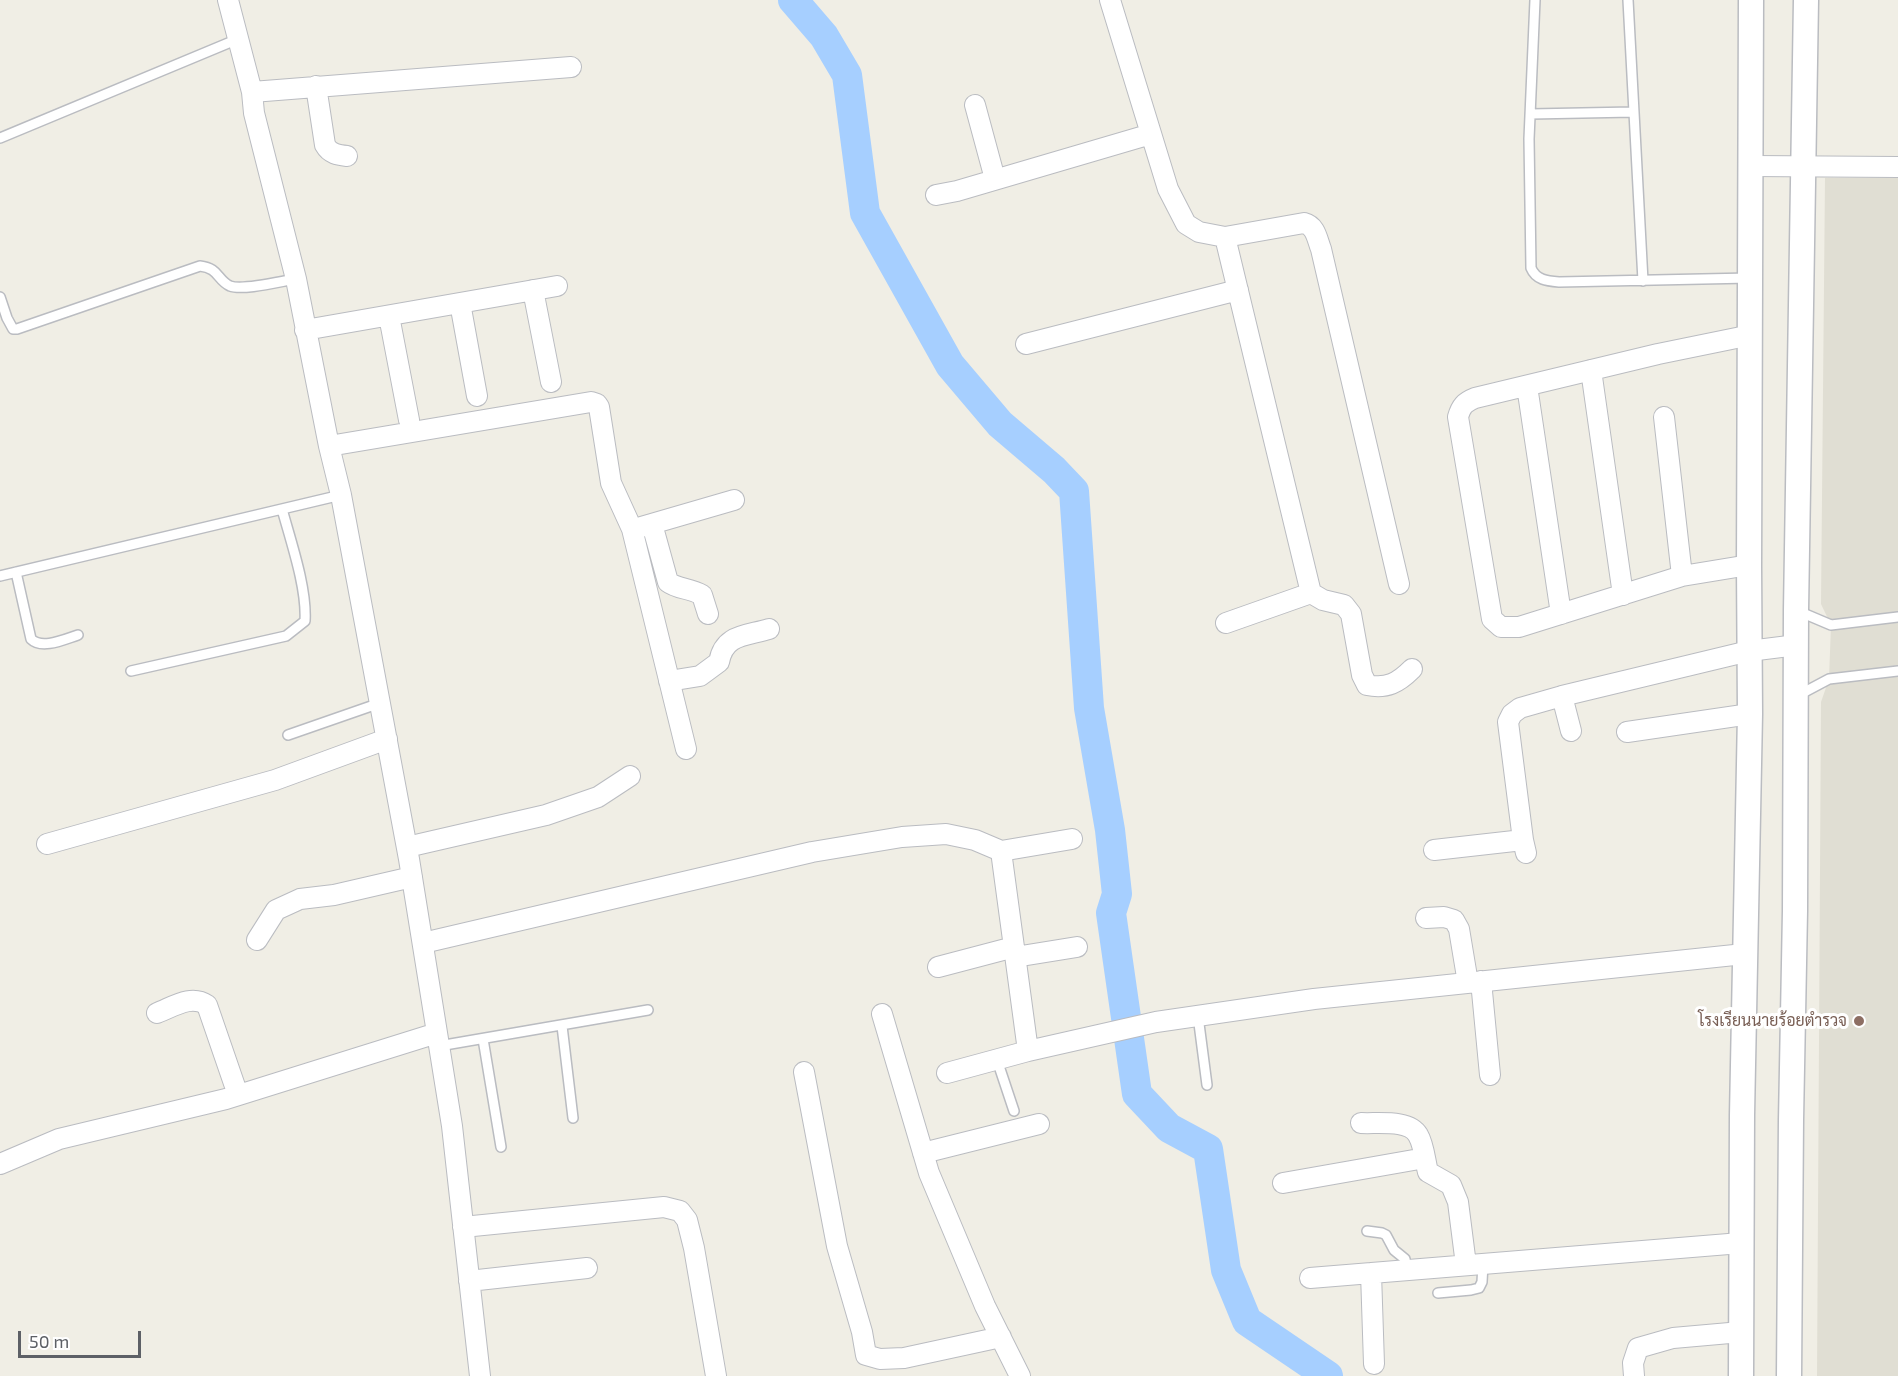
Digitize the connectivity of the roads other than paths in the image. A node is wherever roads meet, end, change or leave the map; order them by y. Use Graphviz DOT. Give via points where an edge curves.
graph roads {
  1 [pos="228,0"];
  2 [pos="1110,0"];
  3 [pos="1535,0"];
  4 [pos="1628,0"];
  5 [pos="1751,0"];
  6 [pos="1806,0"];
  7 [pos="238,39"];
  8 [pos="571,67"];
  9 [pos="316,86"];
  10 [pos="252,92"];
  11 [pos="975,105"];
  12 [pos="1633,112"];
  13 [pos="1531,114"];
  14 [pos="1151,134"];
  15 [pos="0,138"];
  16 [pos="347,156"];
  17 [pos="1752,166"];
  18 [pos="1803,166"];
  19 [pos="1898,167"];
  20 [pos="995,179"];
  21 [pos="936,195"];
  22 [pos="1225,237"];
  23 [pos="1751,278"];
  24 [pos="296,279"];
  25 [pos="1643,281"];
  26 [pos="557,286"];
  27 [pos="533,290"];
  28 [pos="1238,290"];
  29 [pos="0,297"];
  30 [pos="460,303"];
  31 [pos="389,316"];
  32 [pos="3,319"];
  33 [pos="305,330"];
  34 [pos="1751,335"];
  35 [pos="1026,344"];
  36 [pos="1591,370"];
  37 [pos="551,382"];
  38 [pos="1527,386"];
  39 [pos="477,396"];
  40 [pos="1664,417"];
  41 [pos="408,420"];
  42 [pos="329,446"];
  43 [pos="342,495"];
  44 [pos="734,500"];
  45 [pos="282,509"];
  46 [pos="652,524"];
  47 [pos="632,530"];
  48 [pos="1749,565"];
  49 [pos="16,573"];
  50 [pos="0,576"];
  51 [pos="1682,576"];
  52 [pos="1399,584"];
  53 [pos="1311,593"];
  54 [pos="1623,595"];
  55 [pos="1796,610"];
  56 [pos="708,614"];
  57 [pos="1562,614"];
  58 [pos="1898,617"];
  59 [pos="1226,623"];
  60 [pos="769,629"];
  61 [pos="78,635"];
  62 [pos="1797,645"];
  63 [pos="1749,651"];
  64 [pos="1412,669"];
  65 [pos="131,671"];
  66 [pos="1898,671"];
  67 [pos="669,681"];
  68 [pos="1562,696"];
  69 [pos="1797,696"];
  70 [pos="380,703"];
  71 [pos="1750,714"];
  72 [pos="1572,731"];
  73 [pos="1627,732"];
  74 [pos="288,735"];
  75 [pos="387,739"];
  76 [pos="686,749"];
  77 [pos="630,776"];
  78 [pos="1072,839"];
  79 [pos="47,844"];
  80 [pos="407,847"];
  81 [pos="1434,850"];
  82 [pos="1001,851"];
  83 [pos="412,878"];
  84 [pos="1426,918"];
  85 [pos="257,940"];
  86 [pos="423,943"];
  87 [pos="1077,947"];
  88 [pos="1015,952"];
  89 [pos="1744,954"];
  90 [pos="938,967"];
  91 [pos="1475,982"];
  92 [pos="648,1010"];
  93 [pos="158,1013"];
  94 [pos="882,1014"];
  95 [pos="1198,1016"];
  96 [pos="562,1026"];
  97 [pos="483,1039"];
  98 [pos="438,1040"];
  99 [pos="1028,1052"];
  100 [pos="997,1060"];
  101 [pos="804,1072"];
  102 [pos="947,1073"];
  103 [pos="1490,1075"];
  104 [pos="1207,1085"];
  105 [pos="238,1095"];
  106 [pos="1014,1111"];
  107 [pos="573,1118"];
  108 [pos="1039,1124"];
  109 [pos="1361,1124"];
  110 [pos="501,1147"];
  111 [pos="923,1153"];
  112 [pos="1425,1158"];
  113 [pos="0,1164"];
  114 [pos="1283,1183"];
  115 [pos="463,1227"];
  116 [pos="1367,1231"];
  117 [pos="1742,1243"];
  118 [pos="1474,1264"];
  119 [pos="587,1268"];
  120 [pos="1407,1270"];
  121 [pos="1371,1273"];
  122 [pos="1310,1278"];
  123 [pos="469,1281"];
  124 [pos="1438,1293"];
  125 [pos="1741,1332"];
  126 [pos="1001,1337"];
  127 [pos="1374,1364"];
  128 [pos="480,1376"];
  129 [pos="716,1376"];
  130 [pos="1020,1376"];
  131 [pos="1634,1376"];
  132 [pos="1741,1376"];
  133 [pos="1789,1376"];
  1 -- 7 [label="street"];
  2 -- 14 [label="street"];
  3 -- 13 [label="lane"];
  4 -- 12 [label="lane"];
  5 -- 17 [label="street"];
  6 -- 18 [label="street"];
  7 -- 10 [label="street"];
  7 -- 15 [label="lane"];
  8 -- 9 [label="street"];
  9 -- 10 [label="street"];
  9 -- 16 [label="street" via="325,145 337,155"];
  10 -- 24 [label="street"];
  11 -- 20 [label="street"];
  12 -- 13 [label="lane"];
  12 -- 25 [label="lane"];
  13 -- 25 [label="lane" via="1528,139 1533,273 1540,279 1559,282"];
  14 -- 20 [label="street"];
  14 -- 22 [label="street" via="1168,189 1186,224 1199,232"];
  17 -- 18 [label="street"];
  17 -- 23 [label="street"];
  18 -- 19 [label="street"];
  18 -- 55 [label="street"];
  20 -- 21 [label="street"];
  22 -- 28 [label="street"];
  22 -- 52 [label="street" via="1304,223 1313,228"];
  23 -- 25 [label="lane"];
  23 -- 34 [label="street"];
  24 -- 32 [label="lane" via="238,288 226,284 209,267 200,266 21,329 13,329"];
  24 -- 33 [label="street"];
  26 -- 27 [label="street"];
  27 -- 30 [label="street"];
  27 -- 37 [label="street"];
  28 -- 35 [label="street"];
  28 -- 53 [label="street"];
  29 -- 32 [label="lane"];
  30 -- 31 [label="street"];
  30 -- 39 [label="street"];
  31 -- 33 [label="street"];
  31 -- 41 [label="street"];
  33 -- 42 [label="street"];
  34 -- 36 [label="street"];
  34 -- 48 [label="street"];
  36 -- 38 [label="street"];
  36 -- 54 [label="street"];
  38 -- 57 [label="street"];
  38 -- 57 [label="street" via="1468,401 1458,417 1492,618 1501,627 1519,627"];
  40 -- 51 [label="street"];
  42 -- 43 [label="street"];
  42 -- 47 [label="street" via="595,402 599,406 611,483"];
  43 -- 45 [label="lane"];
  43 -- 70 [label="street"];
  44 -- 46 [label="street"];
  45 -- 49 [label="lane"];
  45 -- 65 [label="lane" via="299,575 305,621 286,636"];
  46 -- 47 [label="street"];
  46 -- 56 [label="street" via="668,582 702,595"];
  47 -- 67 [label="street"];
  48 -- 51 [label="street"];
  48 -- 63 [label="street"];
  49 -- 50 [label="lane"];
  49 -- 61 [label="lane" via="36,644"];
  51 -- 54 [label="street"];
  53 -- 59 [label="street"];
  53 -- 64 [label="street" via="1344,605 1351,614 1367,686 1391,686"];
  54 -- 57 [label="street"];
  55 -- 58 [label="lane" via="1831,625"];
  55 -- 62 [label="street"];
  60 -- 67 [label="street" via="730,642 721,649 719,662 700,676"];
  62 -- 63 [label="street"];
  62 -- 69 [label="street"];
  63 -- 68 [label="street"];
  63 -- 71 [label="street"];
  66 -- 69 [label="lane" via="1829,679"];
  67 -- 76 [label="street"];
  68 -- 72 [label="street"];
  68 -- 81 [label="street" via="1520,708 1508,722 1525,846"];
  69 -- 133 [label="street"];
  70 -- 74 [label="lane"];
  70 -- 75 [label="street"];
  71 -- 73 [label="street"];
  71 -- 89 [label="street"];
  75 -- 79 [label="street" via="275,780"];
  75 -- 80 [label="street"];
  77 -- 80 [label="street" via="598,797 546,815"];
  78 -- 82 [label="street"];
  80 -- 83 [label="street"];
  82 -- 86 [label="street" via="946,834 902,837 812,852"];
  82 -- 88 [label="street"];
  83 -- 85 [label="street" via="300,899 276,910"];
  83 -- 86 [label="street"];
  84 -- 91 [label="street" via="1454,920"];
  86 -- 98 [label="street"];
  87 -- 88 [label="street"];
  88 -- 90 [label="street"];
  88 -- 99 [label="street"];
  89 -- 91 [label="street"];
  89 -- 117 [label="street"];
  91 -- 95 [label="street"];
  91 -- 103 [label="street"];
  92 -- 96 [label="lane"];
  93 -- 105 [label="street" via="186,1001 200,1000 207,1005"];
  94 -- 111 [label="street"];
  95 -- 99 [label="street" via="1103,1033"];
  95 -- 104 [label="lane"];
  96 -- 97 [label="lane"];
  96 -- 107 [label="lane"];
  97 -- 98 [label="lane"];
  97 -- 110 [label="lane"];
  98 -- 105 [label="street"];
  98 -- 115 [label="street"];
  99 -- 100 [label="street"];
  100 -- 102 [label="street"];
  100 -- 106 [label="lane"];
  101 -- 126 [label="street" via="837,1246 866,1355 904,1358"];
  105 -- 113 [label="street" via="59,1139"];
  108 -- 111 [label="street"];
  109 -- 112 [label="street" via="1413,1128"];
  111 -- 126 [label="street"];
  112 -- 114 [label="street"];
  112 -- 118 [label="street" via="1428,1172 1451,1185"];
  115 -- 123 [label="street"];
  115 -- 129 [label="street" via="664,1207 680,1211 687,1220 694,1248"];
  116 -- 120 [label="lane" via="1386,1235 1394,1250 1405,1259"];
  117 -- 118 [label="street"];
  117 -- 125 [label="street"];
  118 -- 120 [label="street"];
  118 -- 124 [label="lane" via="1482,1282 1479,1288"];
  119 -- 123 [label="street"];
  120 -- 121 [label="street"];
  121 -- 122 [label="street"];
  121 -- 127 [label="street"];
  123 -- 128 [label="street"];
  125 -- 131 [label="street" via="1673,1338 1638,1348"];
  125 -- 132 [label="street"];
  126 -- 130 [label="street"];
}
